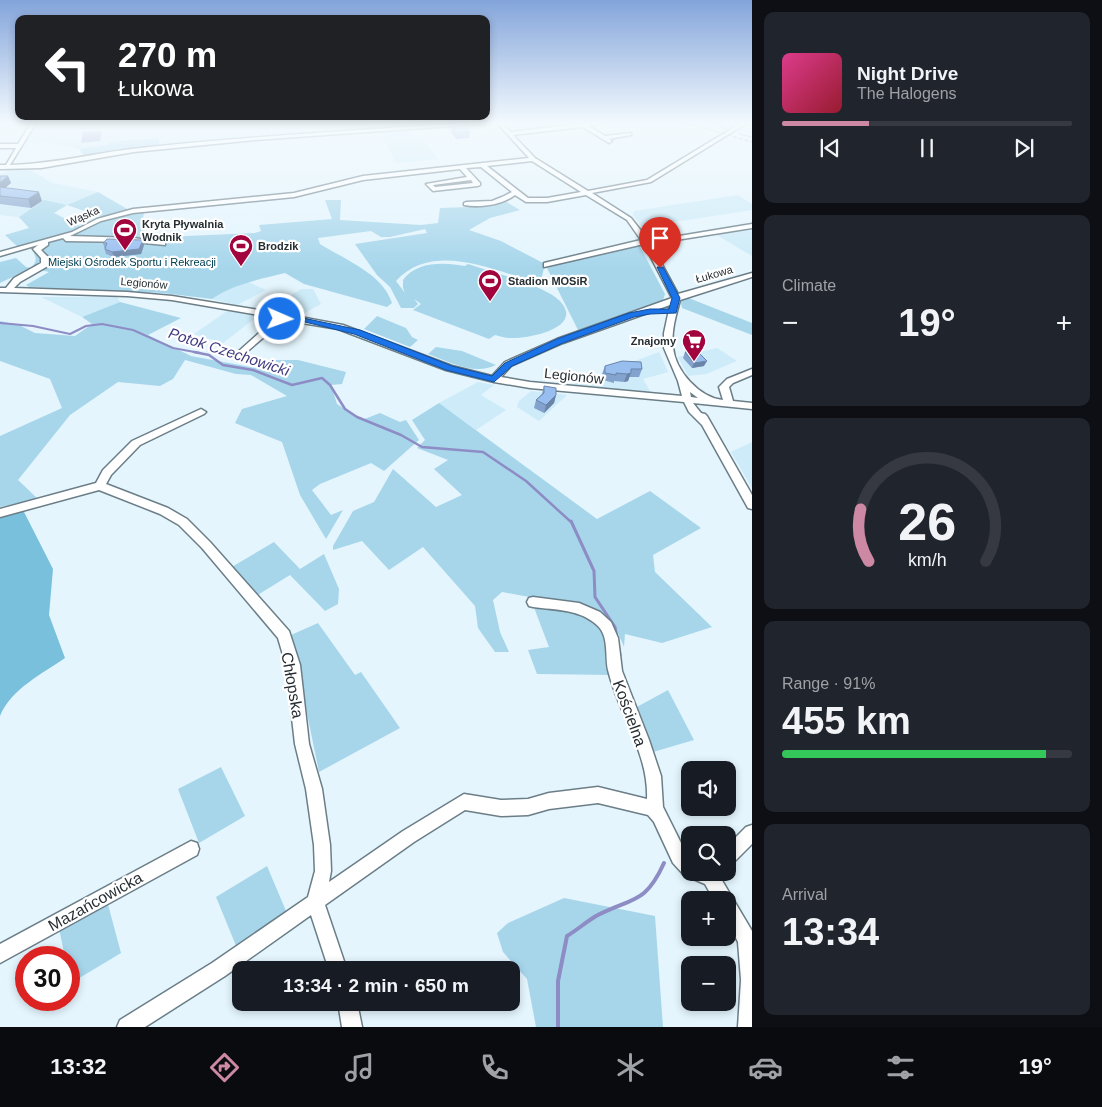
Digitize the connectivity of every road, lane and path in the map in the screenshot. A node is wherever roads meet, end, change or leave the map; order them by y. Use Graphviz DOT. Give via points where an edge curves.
graph roads {
  1 [pos="442,171"];
  2 [pos="465,171"];
  3 [pos="489,171"];
  4 [pos="552,171"];
  5 [pos="666,171"];
  6 [pos="472,178"];
  7 [pos="515,192"];
  8 [pos="585,192"];
  9 [pos="466,204"];
  10 [pos="752,226"];
  11 [pos="72,236"];
  12 [pos="646,242"];
  13 [pos="163,244"];
  14 [pos="0,254"];
  15 [pos="547,265"];
  16 [pos="752,275"];
  17 [pos="3,290"];
  18 [pos="676,298"];
  19 [pos="659,310"];
  20 [pos="672,315"];
  21 [pos="284,316"];
  22 [pos="243,352"];
  23 [pos="752,372"];
  24 [pos="494,379"];
  25 [pos="692,398"];
  26 [pos="729,404"];
  27 [pos="752,406"];
  28 [pos="201,412"];
  29 [pos="100,486"];
  30 [pos="752,505"];
  31 [pos="0,513"];
  32 [pos="533,602"];
  33 [pos="654,810"];
  34 [pos="752,833"];
  35 [pos="736,848"];
  36 [pos="191,849"];
  37 [pos="681,860"];
  38 [pos="315,902"];
  39 [pos="736,920"];
  40 [pos="0,954"];
  41 [pos="335,961"];
  42 [pos="349,1011"];
  43 [pos="127,1027"];
  44 [pos="352,1027"];
  45 [pos="748,1027"];
  1 -- 11 [label="street, Wąska" via="363,178 273,198 133,210 99,220"];
  2 -- 6 [label="street"];
  3 -- 7 [label="street"];
  4 -- 8 [label="street"];
  5 -- 8 [label="street" via="649,181"];
  6 -- 6 [label="street" via="478,184 433,189 429,184"];
  7 -- 8 [label="street" via="534,202"];
  7 -- 9 [label="street" via="487,203"];
  8 -- 12 [label="street" via="629,219"];
  10 -- 12 [label="street"];
  11 -- 13 [label="street" via="88,240 115,238"];
  11 -- 14 [label="street, Wąska"];
  11 -- 17 [label="street" via="38,247 45,264"];
  12 -- 15 [label="street"];
  12 -- 18 [label="street"];
  16 -- 18 [label="street, Łukowa"];
  17 -- 21 [label="street, Legionów" via="143,295"];
  18 -- 19 [label="street, Łukowa"];
  18 -- 20 [label="street"];
  19 -- 20 [label="street"];
  19 -- 24 [label="street, Łukowa" via="632,315 524,356 502,369"];
  20 -- 25 [label="street" via="668,349"];
  21 -- 22 [label="street"];
  21 -- 24 [label="street, Legionów" via="357,332 449,368"];
  23 -- 26 [label="street" via="724,387"];
  24 -- 25 [label="street, Legionów"];
  25 -- 26 [label="street, Legionów"];
  25 -- 30 [label="street" via="692,412 705,423"];
  26 -- 27 [label="street, Legionów"];
  28 -- 29 [label="street" via="136,444 107,473"];
  29 -- 31 [label="street"];
  29 -- 38 [label="street, Chłopska" via="164,511 183,522 284,635 293,665 302,744 314,789 322,845 323,871"];
  32 -- 33 [label="street, Kościelna" via="593,613 607,626 614,669 653,782"];
  33 -- 37 [label="street, Kościelna"];
  33 -- 38 [label="street" via="598,796 549,801 528,807 501,808 464,802 373,858"];
  34 -- 35 [label="street"];
  36 -- 40 [label="street, Mazańcowicka"];
  38 -- 41 [label="street"];
  38 -- 43 [label="street" via="189,990"];
  39 -- 45 [label="street" via="747,940 750,980"];
  42 -- 44 [label="street"];
}
